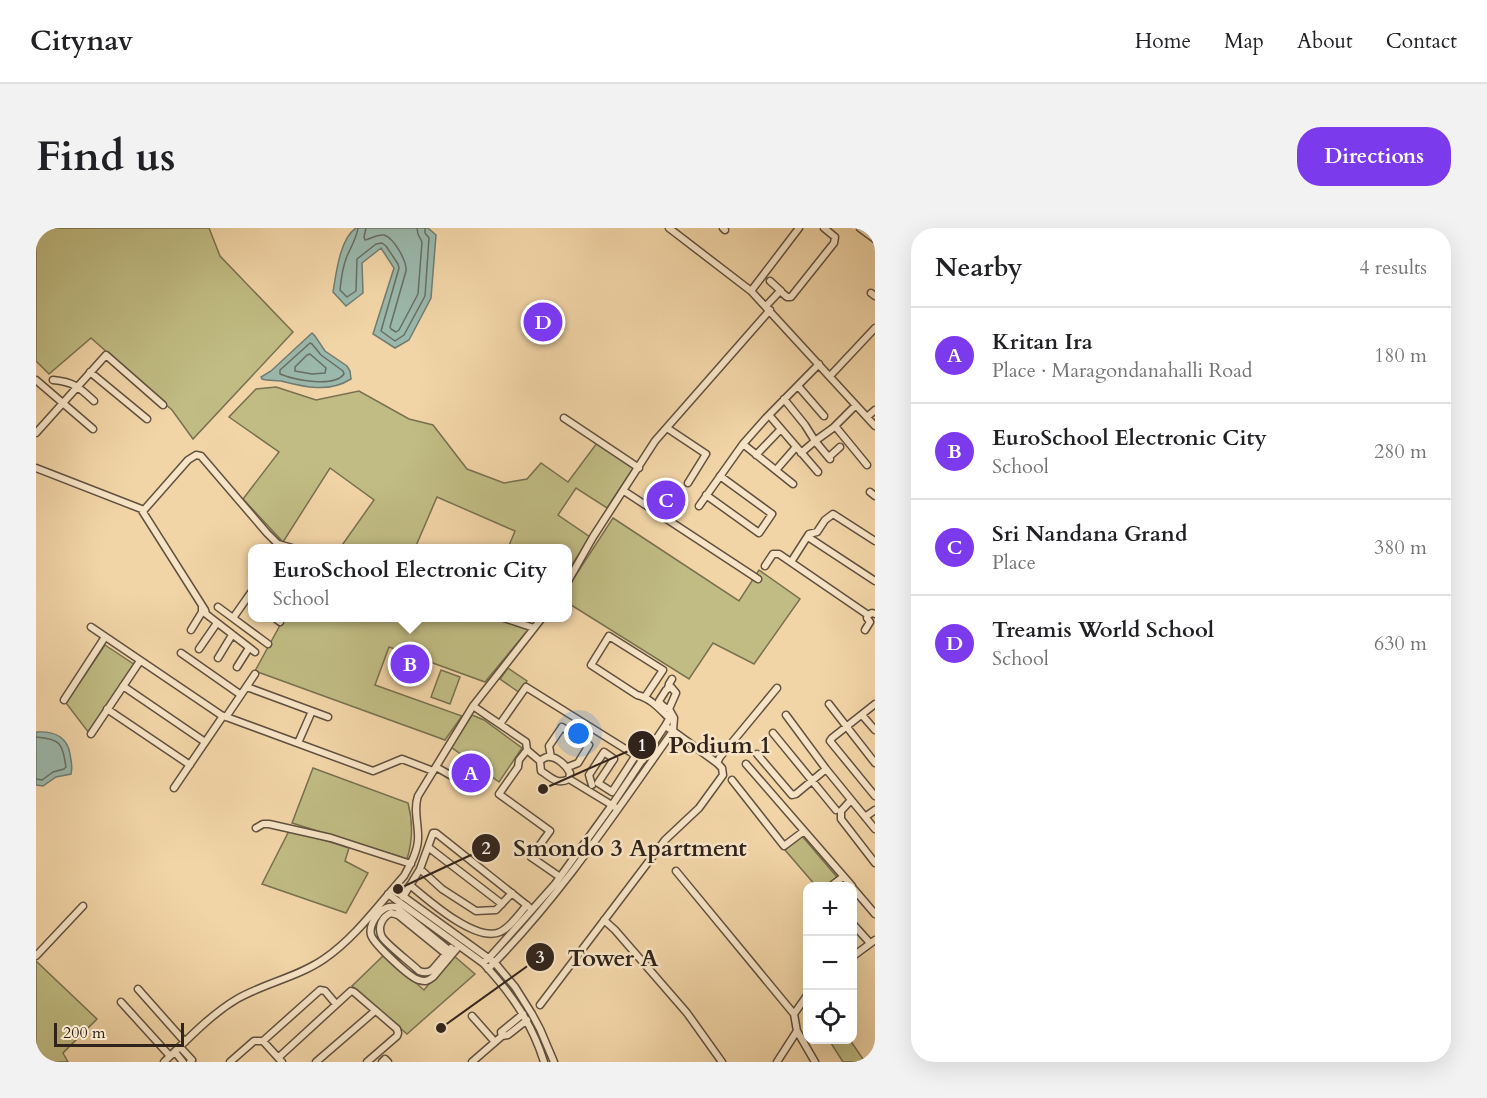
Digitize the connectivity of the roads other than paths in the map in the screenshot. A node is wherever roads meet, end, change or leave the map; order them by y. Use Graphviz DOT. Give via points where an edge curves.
graph roads {
  1 [pos="799,228"];
  2 [pos="824,228"];
  3 [pos="860,228"];
  4 [pos="673,229"];
  5 [pos="875,239"];
  6 [pos="770,281"];
  7 [pos="752,291"];
  8 [pos="781,291"];
  9 [pos="768,308"];
  10 [pos="875,328"];
  11 [pos="819,364"];
  12 [pos="90,372"];
  13 [pos="830,376"];
  14 [pos="36,380"];
  15 [pos="53,380"];
  16 [pos="77,386"];
  17 [pos="798,386"];
  18 [pos="784,399"];
  19 [pos="94,401"];
  20 [pos="62,403"];
  21 [pos="163,405"];
  22 [pos="856,405"];
  23 [pos="875,410"];
  24 [pos="769,414"];
  25 [pos="824,416"];
  26 [pos="867,417"];
  27 [pos="564,418"];
  28 [pos="147,419"];
  29 [pos="835,426"];
  30 [pos="875,426"];
  31 [pos="667,428"];
  32 [pos="93,429"];
  33 [pos="781,429"];
  34 [pos="36,434"];
  35 [pos="814,441"];
  36 [pos="743,444"];
  37 [pos="796,447"];
  38 [pos="840,447"];
  39 [pos="801,453"];
  40 [pos="756,454"];
  41 [pos="867,465"];
  42 [pos="639,468"];
  43 [pos="37,469"];
  44 [pos="776,470"];
  45 [pos="818,472"];
  46 [pos="720,476"];
  47 [pos="688,483"];
  48 [pos="793,484"];
  49 [pos="624,490"];
  50 [pos="706,495"];
  51 [pos="699,506"];
  52 [pos="142,510"];
  53 [pos="807,537"];
  54 [pos="875,542"];
  55 [pos="282,544"];
  56 [pos="791,562"];
  57 [pos="765,566"];
  58 [pos="572,573"];
  59 [pos="758,579"];
  60 [pos="875,581"];
  61 [pos="248,601"];
  62 [pos="202,606"];
  63 [pos="218,607"];
  64 [pos="233,618"];
  65 [pos="872,618"];
  66 [pos="516,622"];
  67 [pos="539,622"];
  68 [pos="217,623"];
  69 [pos="91,627"];
  70 [pos="534,628"];
  71 [pos="191,630"];
  72 [pos="865,630"];
  73 [pos="232,635"];
  74 [pos="105,637"];
  75 [pos="268,644"];
  76 [pos="199,649"];
  77 [pos="181,653"];
  78 [pos="218,658"];
  79 [pos="140,661"];
  80 [pos="237,667"];
  81 [pos="255,674"];
  82 [pos="672,679"];
  83 [pos="123,686"];
  84 [pos="247,687"];
  85 [pos="668,688"];
  86 [pos="777,688"];
  87 [pos="241,695"];
  88 [pos="645,697"];
  89 [pos="64,699"];
  90 [pos="829,704"];
  91 [pos="875,704"];
  92 [pos="473,706"];
  93 [pos="669,708"];
  94 [pos="107,709"];
  95 [pos="312,711"];
  96 [pos="786,715"];
  97 [pos="862,715"];
  98 [pos="225,716"];
  99 [pos="328,717"];
  100 [pos="500,724"];
  101 [pos="665,726"];
  102 [pos="846,727"];
  103 [pos="875,730"];
  104 [pos="673,731"];
  105 [pos="773,733"];
  106 [pos="91,734"];
  107 [pos="206,742"];
  108 [pos="298,743"];
  109 [pos="527,750"];
  110 [pos="757,754"];
  111 [pos="636,755"];
  112 [pos="551,757"];
  113 [pos="540,760"];
  114 [pos="643,760"];
  115 [pos="717,763"];
  116 [pos="875,763"];
  117 [pos="746,764"];
  118 [pos="190,765"];
  119 [pos="568,767"];
  120 [pos="434,769"];
  121 [pos="826,769"];
  122 [pos="569,779"];
  123 [pos="732,780"];
  124 [pos="812,781"];
  125 [pos="464,783"];
  126 [pos="593,786"];
  127 [pos="174,788"];
  128 [pos="875,796"];
  129 [pos="851,800"];
  130 [pos="615,807"];
  131 [pos="836,810"];
  132 [pos="875,810"];
  133 [pos="865,817"];
  134 [pos="256,828"];
  135 [pos="875,829"];
  136 [pos="804,831"];
  137 [pos="428,847"];
  138 [pos="875,863"];
  139 [pos="411,864"];
  140 [pos="420,868"];
  141 [pos="676,871"];
  142 [pos="560,877"];
  143 [pos="843,877"];
  144 [pos="836,882"];
  145 [pos="848,882"];
  146 [pos="411,885"];
  147 [pos="391,891"];
  148 [pos="512,893"];
  149 [pos="857,893"];
  150 [pos="403,894"];
  151 [pos="502,904"];
  152 [pos="83,906"];
  153 [pos="529,907"];
  154 [pos="875,914"];
  155 [pos="604,920"];
  156 [pos="857,927"];
  157 [pos="873,941"];
  158 [pos="457,945"];
  159 [pos="448,952"];
  160 [pos="857,953"];
  161 [pos="36,956"];
  162 [pos="492,960"];
  163 [pos="483,963"];
  164 [pos="488,969"];
  165 [pos="138,988"];
  166 [pos="803,1000"];
  167 [pos="121,1002"];
  168 [pos="336,1004"];
  169 [pos="540,1005"];
  170 [pos="375,1011"];
  171 [pos="794,1014"];
  172 [pos="472,1016"];
  173 [pos="525,1017"];
  174 [pos="798,1031"];
  175 [pos="263,1041"];
  176 [pos="495,1042"];
  177 [pos="178,1049"];
  178 [pos="281,1060"];
  179 [pos="192,1061"];
  180 [pos="164,1062"];
  181 [pos="183,1062"];
  182 [pos="230,1062"];
  183 [pos="316,1062"];
  184 [pos="367,1062"];
  185 [pos="382,1062"];
  186 [pos="388,1062"];
  187 [pos="472,1062"];
  188 [pos="544,1062"];
  189 [pos="554,1062"];
  190 [pos="722,1062"];
  191 [pos="777,1062"];
  192 [pos="815,1062"];
  1 -- 7 [label="street"];
  2 -- 8 [label="street" via="835,237 834,243 791,297"];
  3 -- 5 [label="street"];
  4 -- 7 [label="street"];
  6 -- 8 [label="street"];
  7 -- 9 [label="street"];
  8 -- 9 [label="street"];
  9 -- 11 [label="street"];
  9 -- 31 [label="street"];
  10 -- 13 [label="street"];
  11 -- 13 [label="street"];
  11 -- 17 [label="street"];
  12 -- 16 [label="street"];
  12 -- 21 [label="street" via="106,355"];
  12 -- 28 [label="street"];
  13 -- 22 [label="street"];
  14 -- 20 [label="street"];
  15 -- 16 [label="street"];
  16 -- 19 [label="street"];
  16 -- 20 [label="street"];
  17 -- 18 [label="street"];
  17 -- 25 [label="street"];
  18 -- 24 [label="street"];
  18 -- 35 [label="street"];
  20 -- 32 [label="street"];
  20 -- 34 [label="street"];
  22 -- 26 [label="street"];
  22 -- 29 [label="street"];
  23 -- 26 [label="street"];
  24 -- 33 [label="street"];
  24 -- 36 [label="street"];
  26 -- 30 [label="street"];
  27 -- 42 [label="street"];
  29 -- 35 [label="street"];
  29 -- 41 [label="street"];
  31 -- 42 [label="street"];
  31 -- 47 [label="street" via="706,454"];
  33 -- 37 [label="street"];
  33 -- 40 [label="street"];
  35 -- 38 [label="street" via="829,458"];
  35 -- 39 [label="street"];
  36 -- 40 [label="street"];
  36 -- 46 [label="street"];
  37 -- 39 [label="street"];
  37 -- 44 [label="street"];
  39 -- 45 [label="street"];
  40 -- 44 [label="street"];
  42 -- 49 [label="street"];
  43 -- 52 [label="street"];
  44 -- 48 [label="street"];
  46 -- 50 [label="street"];
  46 -- 50 [label="street" via="772,514 759,532"];
  49 -- 58 [label="street"];
  49 -- 59 [label="street"];
  50 -- 51 [label="street"];
  52 -- 55 [label="street" via="188,460 201,456"];
  52 -- 62 [label="street"];
  53 -- 54 [label="street" via="818,532 834,514"];
  53 -- 56 [label="street"];
  53 -- 60 [label="street"];
  56 -- 57 [label="street" via="776,553"];
  56 -- 65 [label="street"];
  61 -- 64 [label="street"];
  62 -- 68 [label="street"];
  62 -- 71 [label="street"];
  63 -- 64 [label="street"];
  64 -- 75 [label="street"];
  65 -- 72 [label="street"];
  66 -- 70 [label="street"];
  67 -- 70 [label="street"];
  68 -- 73 [label="street"];
  68 -- 76 [label="street"];
  69 -- 74 [label="street"];
  70 -- 92 [label="street"];
  73 -- 78 [label="street"];
  73 -- 80 [label="street" via="252,650"];
  74 -- 79 [label="street"];
  74 -- 89 [label="street"];
  77 -- 87 [label="street"];
  79 -- 83 [label="street"];
  79 -- 98 [label="street"];
  81 -- 84 [label="street"];
  82 -- 85 [label="street"];
  83 -- 94 [label="street"];
  83 -- 107 [label="street"];
  84 -- 87 [label="street"];
  84 -- 95 [label="street"];
  85 -- 93 [label="street" via="676,693"];
  85 -- 93 [label="street" via="659,701"];
  86 -- 115 [label="street"];
  87 -- 98 [label="street"];
  88 -- 88 [label="street" via="591,665 609,636 663,670"];
  88 -- 101 [label="street" via="668,717"];
  90 -- 102 [label="street"];
  91 -- 97 [label="street"];
  92 -- 100 [label="street"];
  92 -- 120 [label="street"];
  93 -- 104 [label="street" via="674,718"];
  94 -- 106 [label="street"];
  94 -- 118 [label="street"];
  95 -- 99 [label="street"];
  95 -- 108 [label="street"];
  96 -- 121 [label="street"];
  97 -- 102 [label="street"];
  97 -- 103 [label="street"];
  98 -- 107 [label="street"];
  98 -- 108 [label="street"];
  100 -- 109 [label="street" via="526,742"];
  100 -- 111 [label="street" via="526,687"];
  101 -- 104 [label="street"];
  101 -- 114 [label="street"];
  102 -- 116 [label="street"];
  102 -- 128 [label="street" via="831,742"];
  104 -- 115 [label="street"];
  104 -- 130 [label="street"];
  105 -- 124 [label="street"];
  107 -- 118 [label="street"];
  108 -- 120 [label="street" via="373,771 402,759"];
  109 -- 113 [label="street"];
  109 -- 142 [label="street" via="499,794 550,831 531,857"];
  110 -- 124 [label="street" via="792,795"];
  111 -- 114 [label="street"];
  111 -- 126 [label="street" via="612,792"];
  112 -- 113 [label="street"];
  112 -- 119 [label="street"];
  112 -- 119 [label="street" via="549,746 562,727 589,745 578,763"];
  113 -- 122 [label="street" via="541,771 550,777 560,782"];
  114 -- 130 [label="street"];
  115 -- 155 [label="street" via="723,775 699,808 665,840"];
  117 -- 136 [label="street"];
  118 -- 127 [label="street"];
  119 -- 122 [label="street"];
  120 -- 125 [label="street"];
  120 -- 139 [label="street" via="415,803 418,839"];
  121 -- 124 [label="street"];
  121 -- 129 [label="street"];
  122 -- 126 [label="street"];
  123 -- 136 [label="street" via="784,846"];
  124 -- 131 [label="street"];
  126 -- 126 [label="street" via="614,759 604,752 589,775"];
  126 -- 130 [label="street"];
  129 -- 133 [label="street"];
  129 -- 138 [label="street" via="840,813 841,819"];
  130 -- 142 [label="street"];
  130 -- 162 [label="street" via="535,919"];
  132 -- 133 [label="street"];
  133 -- 135 [label="street"];
  134 -- 139 [label="street" via="269,824 331,838"];
  136 -- 143 [label="street"];
  137 -- 140 [label="street"];
  137 -- 148 [label="street" via="431,835 436,833"];
  137 -- 151 [label="street"];
  139 -- 147 [label="street"];
  140 -- 146 [label="street"];
  140 -- 151 [label="street" via="442,889 476,911 496,910"];
  141 -- 171 [label="street"];
  142 -- 153 [label="street"];
  143 -- 144 [label="street"];
  143 -- 145 [label="street"];
  146 -- 150 [label="street"];
  146 -- 153 [label="street" via="475,932 501,932"];
  147 -- 150 [label="street"];
  147 -- 158 [label="street"];
  147 -- 177 [label="street" via="326,958 236,1000"];
  148 -- 151 [label="street"];
  148 -- 153 [label="street"];
  149 -- 154 [label="street"];
  150 -- 162 [label="street"];
  152 -- 161 [label="street"];
  153 -- 162 [label="street"];
  155 -- 169 [label="street"];
  155 -- 190 [label="street" via="687,1013"];
  156 -- 157 [label="street"];
  157 -- 160 [label="street"];
  158 -- 159 [label="street"];
  158 -- 159 [label="street" via="433,978 415,979 374,941 373,921 383,909 396,907"];
  158 -- 163 [label="street"];
  159 -- 159 [label="street" via="431,971 419,971 381,935 383,918 391,913 398,915"];
  162 -- 163 [label="street"];
  162 -- 164 [label="street"];
  162 -- 189 [label="street" via="532,1014"];
  163 -- 164 [label="street"];
  164 -- 173 [label="street"];
  165 -- 177 [label="street"];
  166 -- 171 [label="street"];
  167 -- 177 [label="street"];
  168 -- 170 [label="street" via="351,990"];
  168 -- 175 [label="street" via="320,990"];
  168 -- 178 [label="street"];
  170 -- 183 [label="street"];
  170 -- 184 [label="street" via="398,1032"];
  171 -- 174 [label="street"];
  172 -- 176 [label="street"];
  173 -- 176 [label="street"];
  173 -- 188 [label="street"];
  174 -- 191 [label="street"];
  174 -- 192 [label="street"];
  175 -- 178 [label="street"];
  175 -- 182 [label="street" via="254,1041"];
  176 -- 187 [label="street"];
  177 -- 179 [label="street"];
  177 -- 180 [label="street"];
  177 -- 181 [label="street"];
  185 -- 186 [label="street"];
}
